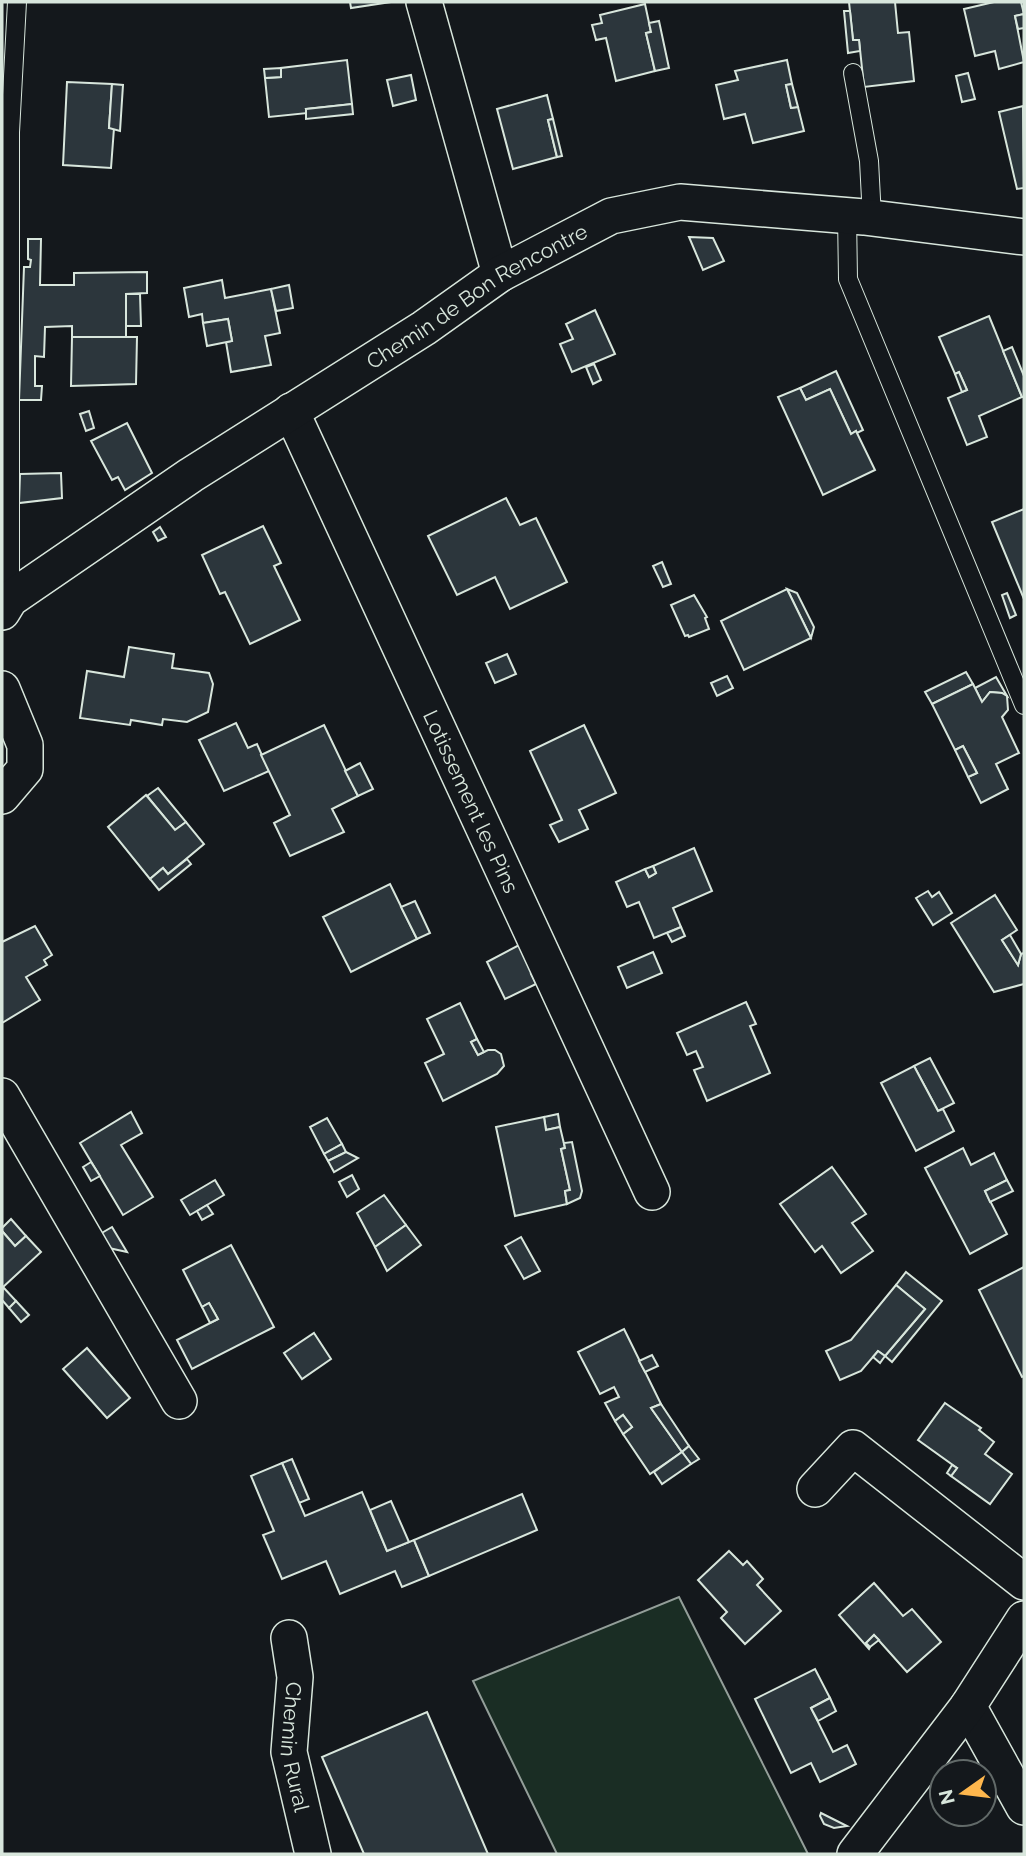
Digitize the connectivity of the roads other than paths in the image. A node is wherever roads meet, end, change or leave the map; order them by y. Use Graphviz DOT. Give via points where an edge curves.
graph roads {
  1 [pos="17,2"];
  2 [pos="424,2"];
  3 [pos="853,73"];
  4 [pos="859,216"];
  5 [pos="1024,237"];
  6 [pos="500,274"];
  7 [pos="291,411"];
  8 [pos="6,606"];
  9 [pos="2,689"];
  10 [pos="1024,705"];
  11 [pos="2,796"];
  12 [pos="2,1096"];
  13 [pos="652,1192"];
  14 [pos="179,1401"];
  15 [pos="816,1489"];
  16 [pos="1024,1582"];
  17 [pos="1024,1619"];
  18 [pos="289,1638"];
  19 [pos="968,1706"];
  20 [pos="1024,1807"];
  21 [pos="313,1854"];
  22 [pos="855,1854"];
  1 -- 8 [label="lane" via="10,132"];
  2 -- 6 [label="street"];
  3 -- 4 [label="lane" via="869,161"];
  4 -- 5 [label="street, Chemin de Bon Rencontre"];
  4 -- 6 [label="street, Chemin de Bon Rencontre" via="680,202 611,216"];
  4 -- 10 [label="lane" via="848,279"];
  6 -- 7 [label="street, Chemin de Bon Rencontre"];
  7 -- 8 [label="street, Chemin de Bon Rencontre" via="191,475"];
  7 -- 13 [label="street, Lotissement les Pins"];
  9 -- 11 [label="street" via="25,745 25,769"];
  12 -- 14 [label="street"];
  15 -- 16 [label="street" via="853,1448"];
  17 -- 19 [label="street"];
  18 -- 21 [label="street, Chemin Rural" via="295,1677 289,1752"];
  19 -- 20 [label="street"];
  19 -- 22 [label="street"];
}
